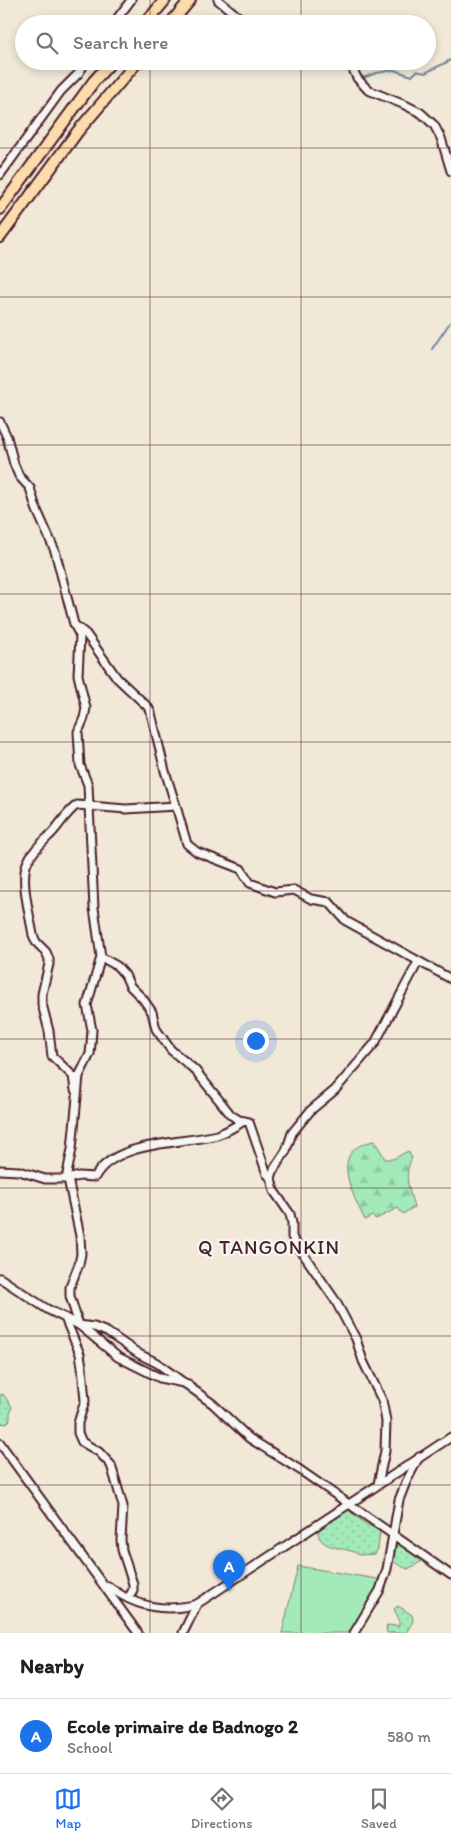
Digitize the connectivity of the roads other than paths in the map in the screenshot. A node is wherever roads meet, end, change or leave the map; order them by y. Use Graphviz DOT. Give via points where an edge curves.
graph roads {
  1 [pos="131,0"];
  2 [pos="165,0"];
  3 [pos="190,0"];
  4 [pos="218,0"];
  5 [pos="120,15"];
  6 [pos="152,15"];
  7 [pos="178,15"];
  8 [pos="236,15"];
  9 [pos="81,70"];
  10 [pos="104,70"];
  11 [pos="130,70"];
  12 [pos="354,70"];
  13 [pos="451,171"];
  14 [pos="0,175"];
  15 [pos="0,209"];
  16 [pos="0,236"];
  17 [pos="0,422"];
  18 [pos="74,624"];
  19 [pos="88,806"];
  20 [pos="176,806"];
  21 [pos="100,957"];
  22 [pos="418,962"];
  23 [pos="451,979"];
  24 [pos="76,1097"];
  25 [pos="244,1121"];
  26 [pos="0,1170"];
  27 [pos="272,1178"];
  28 [pos="68,1179"];
  29 [pos="0,1278"];
  30 [pos="65,1318"];
  31 [pos="79,1325"];
  32 [pos="188,1384"];
  33 [pos="451,1437"];
  34 [pos="0,1443"];
  35 [pos="420,1456"];
  36 [pos="378,1484"];
  37 [pos="347,1504"];
  38 [pos="392,1533"];
  39 [pos="451,1575"];
  40 [pos="101,1581"];
  41 [pos="128,1598"];
  42 [pos="197,1604"];
  43 [pos="138,1633"];
  44 [pos="183,1633"];
  45 [pos="354,1633"];
  1 -- 5 [label="street"];
  2 -- 6 [label="highway"];
  3 -- 7 [label="highway"];
  4 -- 8 [label="street"];
  9 -- 14 [label="street" via="61,91"];
  10 -- 15 [label="highway"];
  11 -- 16 [label="highway" via="78,131"];
  12 -- 13 [label="street" via="368,90 421,113 434,125"];
  17 -- 18 [label="street" via="19,476 30,488 55,551"];
  18 -- 19 [label="street" via="80,636 78,675 86,708 78,732 80,766 88,785"];
  18 -- 20 [label="street" via="86,634 117,678 151,712"];
  19 -- 20 [label="street" via="126,809"];
  19 -- 21 [label="street"];
  19 -- 24 [label="street" via="72,808 36,849 27,863 24,877 33,935 49,959 42,1004 52,1056 73,1076"];
  20 -- 22 [label="street" via="188,844 197,852 241,869 250,883 275,892 294,890 311,899 329,902 346,921"];
  21 -- 24 [label="street" via="87,1005 92,1030 90,1054 79,1076"];
  21 -- 25 [label="street" via="117,966 130,986 144,999 152,1012 156,1030 171,1050 195,1070 231,1115"];
  22 -- 23 [label="street"];
  22 -- 27 [label="street" via="375,1043 292,1133"];
  24 -- 28 [label="street"];
  25 -- 27 [label="street" via="252,1126 267,1174"];
  25 -- 28 [label="street" via="217,1135 139,1148 109,1160 96,1177"];
  26 -- 28 [label="street" via="45,1179"];
  27 -- 36 [label="street" via="274,1191 290,1214 292,1236 335,1300 382,1400 386,1422 385,1451"];
  28 -- 31 [label="street" via="80,1236 81,1254 70,1287"];
  29 -- 30 [label="street"];
  30 -- 31 [label="street"];
  30 -- 41 [label="street" via="82,1367 85,1401 78,1433 82,1442 111,1464 123,1506 121,1540 133,1584"];
  31 -- 32 [label="street" via="94,1326 107,1332"];
  31 -- 32 [label="street" via="131,1365 160,1378"];
  32 -- 37 [label="street" via="249,1438"];
  33 -- 35 [label="street"];
  34 -- 40 [label="street"];
  35 -- 36 [label="street"];
  35 -- 38 [label="street" via="399,1500"];
  36 -- 37 [label="street"];
  37 -- 38 [label="street"];
  37 -- 42 [label="street"];
  38 -- 39 [label="street"];
  38 -- 45 [label="street" via="387,1569 380,1590"];
  40 -- 41 [label="street"];
  40 -- 43 [label="street"];
  41 -- 42 [label="street" via="166,1609"];
  42 -- 44 [label="street"];
}
